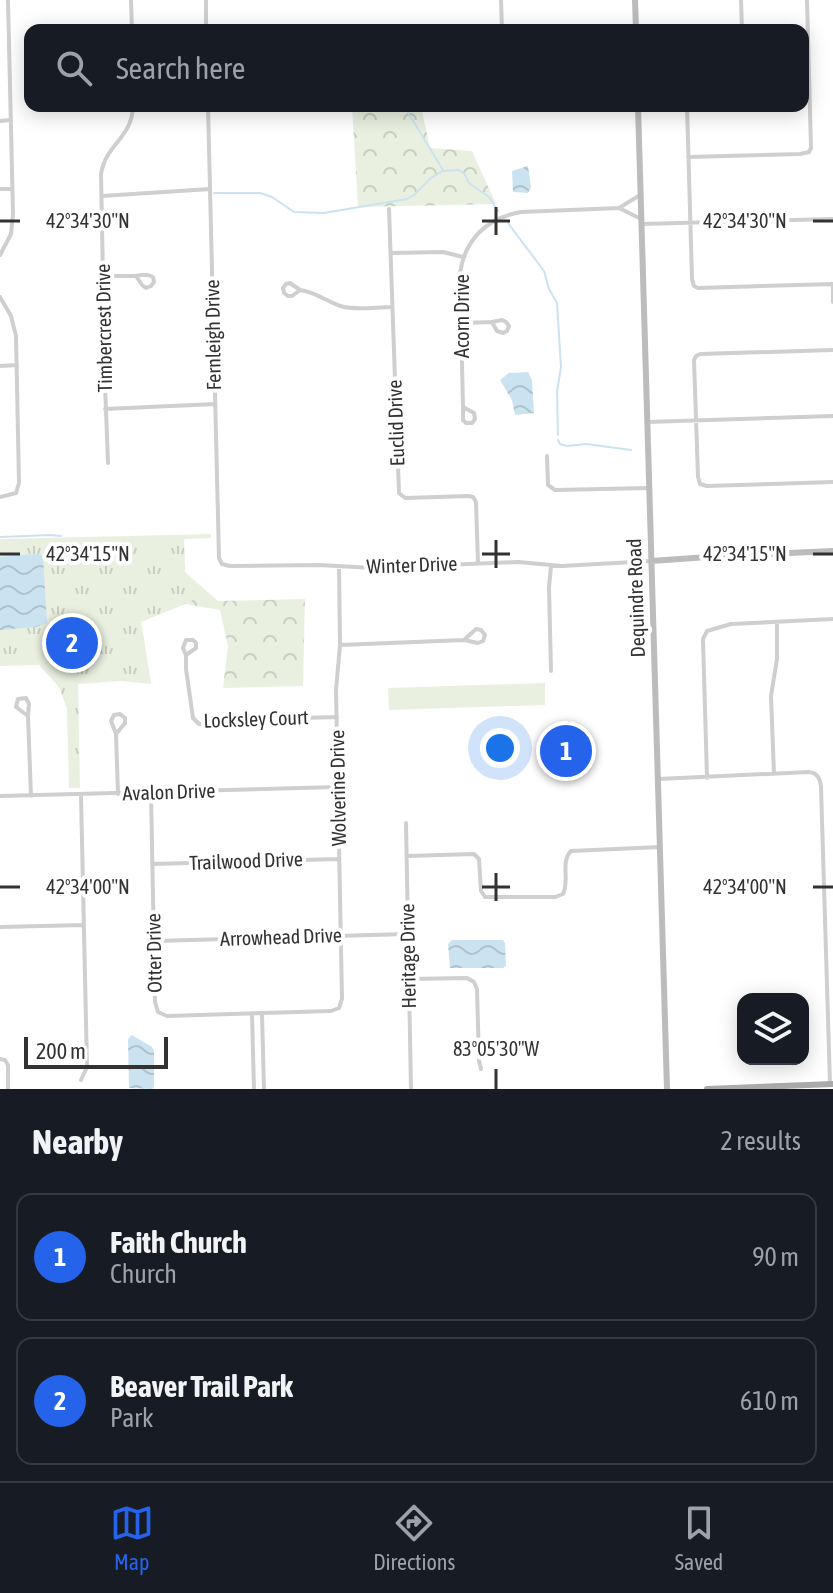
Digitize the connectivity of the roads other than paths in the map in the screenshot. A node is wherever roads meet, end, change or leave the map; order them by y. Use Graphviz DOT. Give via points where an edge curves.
graph roads {
  1 [pos="8,0"];
  2 [pos="131,0"];
  3 [pos="206,0"];
  4 [pos="501,0"];
  5 [pos="635,0"];
  6 [pos="741,0"];
  7 [pos="807,0"];
  8 [pos="132,24"];
  9 [pos="206,24"];
  10 [pos="502,24"];
  11 [pos="636,24"];
  12 [pos="742,24"];
  13 [pos="808,24"];
  14 [pos="809,74"];
  15 [pos="132,112"];
  16 [pos="208,112"];
  17 [pos="638,112"];
  18 [pos="687,112"];
  19 [pos="11,120"];
  20 [pos="0,121"];
  21 [pos="688,157"];
  22 [pos="0,189"];
  23 [pos="12,189"];
  24 [pos="210,189"];
  25 [pos="641,195"];
  26 [pos="102,196"];
  27 [pos="619,208"];
  28 [pos="389,209"];
  29 [pos="833,219"];
  30 [pos="641,222"];
  31 [pos="691,223"];
  32 [pos="391,253"];
  33 [pos="0,255"];
  34 [pos="463,257"];
  35 [pos="103,276"];
  36 [pos="136,276"];
  37 [pos="833,284"];
  38 [pos="300,290"];
  39 [pos="0,297"];
  40 [pos="833,302"];
  41 [pos="392,307"];
  42 [pos="492,322"];
  43 [pos="461,323"];
  44 [pos="833,350"];
  45 [pos="17,365"];
  46 [pos="0,366"];
  47 [pos="215,404"];
  48 [pos="463,407"];
  49 [pos="105,409"];
  50 [pos="833,416"];
  51 [pos="696,420"];
  52 [pos="647,422"];
  53 [pos="547,456"];
  54 [pos="108,463"];
  55 [pos="833,482"];
  56 [pos="649,488"];
  57 [pos="0,497"];
  58 [pos="833,551"];
  59 [pos="651,561"];
  60 [pos="478,563"];
  61 [pos="222,564"];
  62 [pos="551,565"];
  63 [pos="339,566"];
  64 [pos="833,619"];
  65 [pos="777,622"];
  66 [pos="464,640"];
  67 [pos="340,645"];
  68 [pos="186,655"];
  69 [pos="551,671"];
  70 [pos="28,716"];
  71 [pos="337,717"];
  72 [pos="116,734"];
  73 [pos="774,774"];
  74 [pos="707,778"];
  75 [pos="658,779"];
  76 [pos="339,787"];
  77 [pos="151,793"];
  78 [pos="118,794"];
  79 [pos="81,795"];
  80 [pos="0,796"];
  81 [pos="31,796"];
  82 [pos="406,823"];
  83 [pos="660,847"];
  84 [pos="407,856"];
  85 [pos="339,859"];
  86 [pos="152,864"];
  87 [pos="84,925"];
  88 [pos="0,927"];
  89 [pos="408,934"];
  90 [pos="341,936"];
  91 [pos="154,941"];
  92 [pos="409,979"];
  93 [pos="252,1014"];
  94 [pos="262,1014"];
  95 [pos="0,1059"];
  96 [pos="263,1064"];
  97 [pos="253,1065"];
  98 [pos="481,1069"];
  99 [pos="81,1080"];
  100 [pos="832,1084"];
  101 [pos="803,1087"];
  102 [pos="8,1089"];
  103 [pos="254,1089"];
  104 [pos="264,1089"];
  105 [pos="411,1089"];
  106 [pos="667,1089"];
  107 [pos="707,1089"];
  1 -- 19 [label="street"];
  2 -- 8 [label="street"];
  3 -- 9 [label="street"];
  4 -- 10 [label="street"];
  5 -- 11 [label="main road"];
  6 -- 12 [label="street"];
  7 -- 13 [label="street"];
  14 -- 21 [label="street" via="809,152"];
  15 -- 26 [label="street, Timbercrest Drive" via="124,136 103,165"];
  16 -- 24 [label="street, Fernleigh Drive"];
  17 -- 25 [label="main road, Dequindre Road"];
  18 -- 21 [label="street"];
  19 -- 20 [label="street"];
  19 -- 23 [label="street"];
  21 -- 31 [label="street"];
  22 -- 23 [label="street"];
  23 -- 33 [label="street" via="12,227"];
  24 -- 26 [label="street"];
  24 -- 47 [label="street, Fernleigh Drive"];
  25 -- 27 [label="street, Acorn Drive"];
  25 -- 30 [label="main road, Dequindre Road"];
  26 -- 35 [label="street, Timbercrest Drive"];
  27 -- 30 [label="street, Acorn Drive"];
  27 -- 34 [label="street, Acorn Drive" via="505,216 477,234"];
  28 -- 32 [label="street, Euclid Drive"];
  29 -- 31 [label="street"];
  30 -- 31 [label="street"];
  30 -- 52 [label="main road, Dequindre Road"];
  31 -- 37 [label="street" via="692,279 698,288"];
  32 -- 34 [label="street"];
  32 -- 41 [label="street, Euclid Drive"];
  34 -- 43 [label="street, Acorn Drive"];
  35 -- 36 [label="street"];
  35 -- 49 [label="street, Timbercrest Drive"];
  37 -- 40 [label="street"];
  38 -- 41 [label="street" via="349,308"];
  39 -- 45 [label="street" via="14,326"];
  41 -- 60 [label="street, Euclid Drive" via="399,493 405,498 473,497"];
  42 -- 43 [label="street"];
  43 -- 48 [label="street, Acorn Drive"];
  44 -- 51 [label="street" via="696,356"];
  45 -- 46 [label="street"];
  45 -- 57 [label="street" via="19,483 16,493"];
  47 -- 49 [label="street"];
  47 -- 61 [label="street, Fernleigh Drive"];
  49 -- 54 [label="street, Timbercrest Drive"];
  50 -- 51 [label="street"];
  51 -- 52 [label="street"];
  51 -- 55 [label="street" via="700,484"];
  52 -- 56 [label="main road, Dequindre Road"];
  53 -- 56 [label="street" via="548,485 555,490"];
  56 -- 59 [label="main road, Dequindre Road"];
  58 -- 59 [label="main road"];
  59 -- 62 [label="street, Winter Drive"];
  59 -- 75 [label="main road, Dequindre Road"];
  60 -- 62 [label="street, Winter Drive"];
  60 -- 63 [label="street, Winter Drive"];
  61 -- 63 [label="street, Winter Drive"];
  62 -- 69 [label="street"];
  63 -- 67 [label="street, Wolverine Drive"];
  64 -- 65 [label="street"];
  65 -- 73 [label="street" via="771,696"];
  65 -- 74 [label="street" via="731,624 707,631 703,639"];
  66 -- 66 [label="street" via="481,642 485,637 476,629"];
  66 -- 67 [label="street"];
  67 -- 71 [label="street, Wolverine Drive"];
  68 -- 71 [label="street, Locksley Court" via="193,718 199,724"];
  70 -- 70 [label="street" via="29,702 18,699 16,707"];
  70 -- 81 [label="street"];
  71 -- 76 [label="street, Wolverine Drive"];
  72 -- 72 [label="street" via="125,723 120,714 112,718"];
  72 -- 78 [label="street"];
  73 -- 74 [label="street"];
  73 -- 100 [label="street" via="809,772 818,775 821,787"];
  74 -- 75 [label="street"];
  75 -- 83 [label="main road, Dequindre Road"];
  76 -- 77 [label="street, Avalon Drive"];
  76 -- 85 [label="street, Wolverine Drive"];
  77 -- 78 [label="street, Avalon Drive"];
  77 -- 86 [label="street, Otter Drive"];
  78 -- 79 [label="street, Avalon Drive"];
  79 -- 81 [label="street, Avalon Drive"];
  79 -- 87 [label="street"];
  80 -- 81 [label="street, Avalon Drive"];
  82 -- 84 [label="street, Heritage Drive"];
  83 -- 84 [label="street" via="571,851 566,890 555,897 485,897 474,854"];
  83 -- 106 [label="main road, Dequindre Road"];
  84 -- 89 [label="street, Heritage Drive"];
  85 -- 86 [label="street, Trailwood Drive"];
  85 -- 90 [label="street, Wolverine Drive"];
  86 -- 91 [label="street, Otter Drive"];
  87 -- 88 [label="street"];
  87 -- 99 [label="street" via="87,1067"];
  89 -- 90 [label="street, Arrowhead Drive"];
  89 -- 92 [label="street, Heritage Drive"];
  90 -- 91 [label="street, Arrowhead Drive"];
  90 -- 94 [label="street, Wolverine Drive" via="342,999 337,1010"];
  91 -- 93 [label="street, Otter Drive" via="155,1002 161,1015"];
  92 -- 98 [label="street" via="474,982"];
  92 -- 105 [label="street, Heritage Drive"];
  93 -- 94 [label="street"];
  93 -- 97 [label="street"];
  94 -- 96 [label="street"];
  95 -- 102 [label="street" via="8,1065"];
  96 -- 97 [label="street"];
  96 -- 104 [label="street"];
  97 -- 103 [label="street"];
  100 -- 101 [label="main road"];
  101 -- 107 [label="main road"];
}
